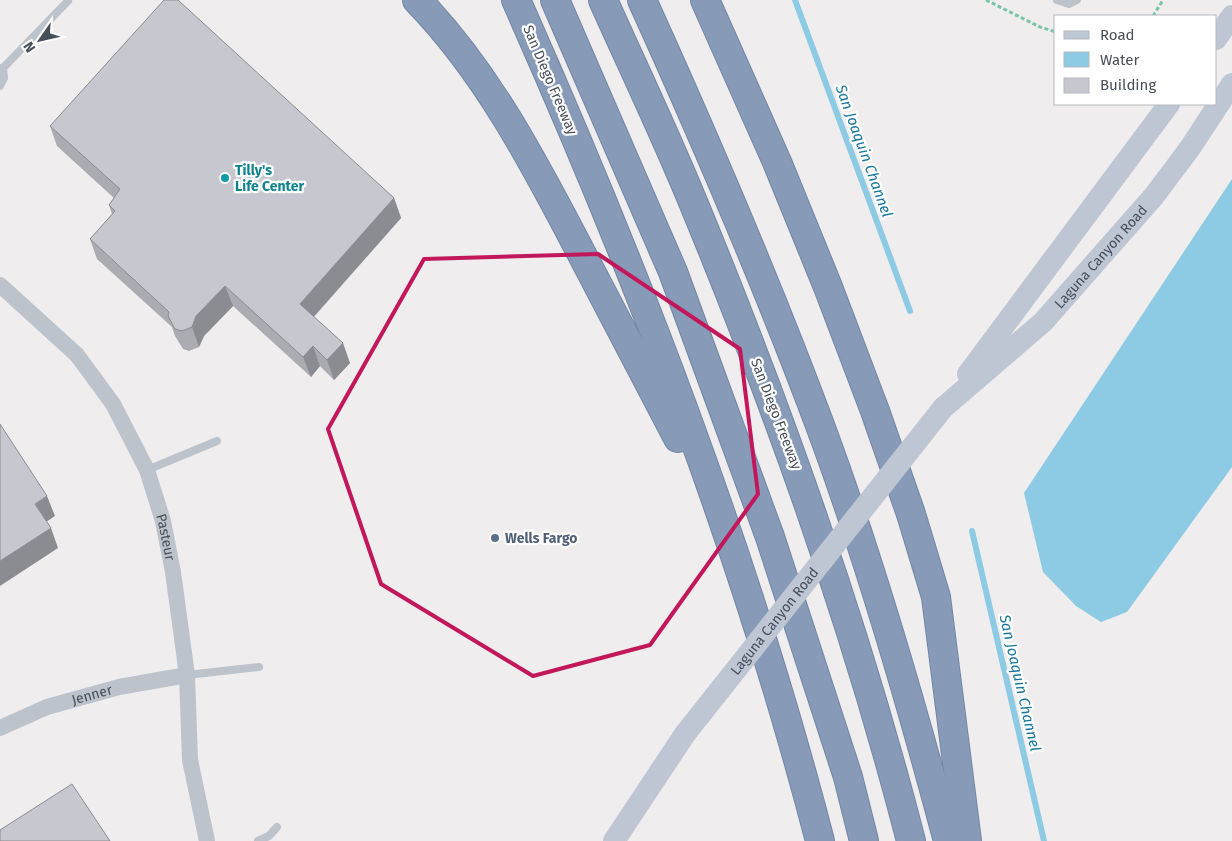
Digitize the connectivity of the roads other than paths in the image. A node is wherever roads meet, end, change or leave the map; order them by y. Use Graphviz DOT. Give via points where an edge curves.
graph roads {
  1 [pos="416,0"];
  2 [pos="516,0"];
  3 [pos="555,0"];
  4 [pos="603,0"];
  5 [pos="642,0"];
  6 [pos="705,0"];
  7 [pos="724,0"];
  8 [pos="1057,0"];
  9 [pos="1077,0"];
  10 [pos="68,1"];
  11 [pos="1232,16"];
  12 [pos="1217,38"];
  13 [pos="1,68"];
  14 [pos="1232,84"];
  15 [pos="0,86"];
  16 [pos="1168,105"];
  17 [pos="777,162"];
  18 [pos="0,285"];
  19 [pos="944,408"];
  20 [pos="217,440"];
  21 [pos="147,470"];
  22 [pos="728,534"];
  23 [pos="259,667"];
  24 [pos="187,675"];
  25 [pos="0,728"];
  26 [pos="277,827"];
  27 [pos="207,841"];
  28 [pos="258,841"];
  29 [pos="614,841"];
  30 [pos="820,841"];
  31 [pos="864,841"];
  32 [pos="911,841"];
  33 [pos="948,841"];
  34 [pos="967,841"];
  1 -- 22 [label="highway" via="442,26 476,71 529,154"];
  2 -- 22 [label="highway, San Diego Freeway" via="647,311"];
  3 -- 31 [label="highway" via="673,272 757,501 848,777"];
  4 -- 32 [label="highway, San Diego Freeway" via="692,199 795,465 863,668"];
  5 -- 33 [label="highway" via="749,242 821,430 894,649"];
  6 -- 17 [label="highway"];
  7 -- 17 [label="highway"];
  8 -- 9 [label="lane" via="1069,4"];
  10 -- 13 [label="lane"];
  11 -- 12 [label="main road"];
  13 -- 15 [label="lane" via="4,78"];
  14 -- 19 [label="main road, Laguna Canyon Road" via="1154,196 1043,322"];
  16 -- 19 [label="main road, Laguna Canyon Road"];
  17 -- 34 [label="highway" via="875,412 936,597"];
  18 -- 21 [label="street, Pasteur" via="77,356 113,404"];
  19 -- 29 [label="main road, Laguna Canyon Road, bridge" via="685,734"];
  20 -- 21 [label="lane"];
  21 -- 24 [label="street, Pasteur" via="163,521 173,572"];
  22 -- 30 [label="highway, San Diego Freeway"];
  23 -- 24 [label="lane"];
  24 -- 25 [label="street, Jenner" via="119,687 56,705"];
  24 -- 27 [label="street, Pasteur" via="190,760"];
  26 -- 28 [label="lane"];
}
